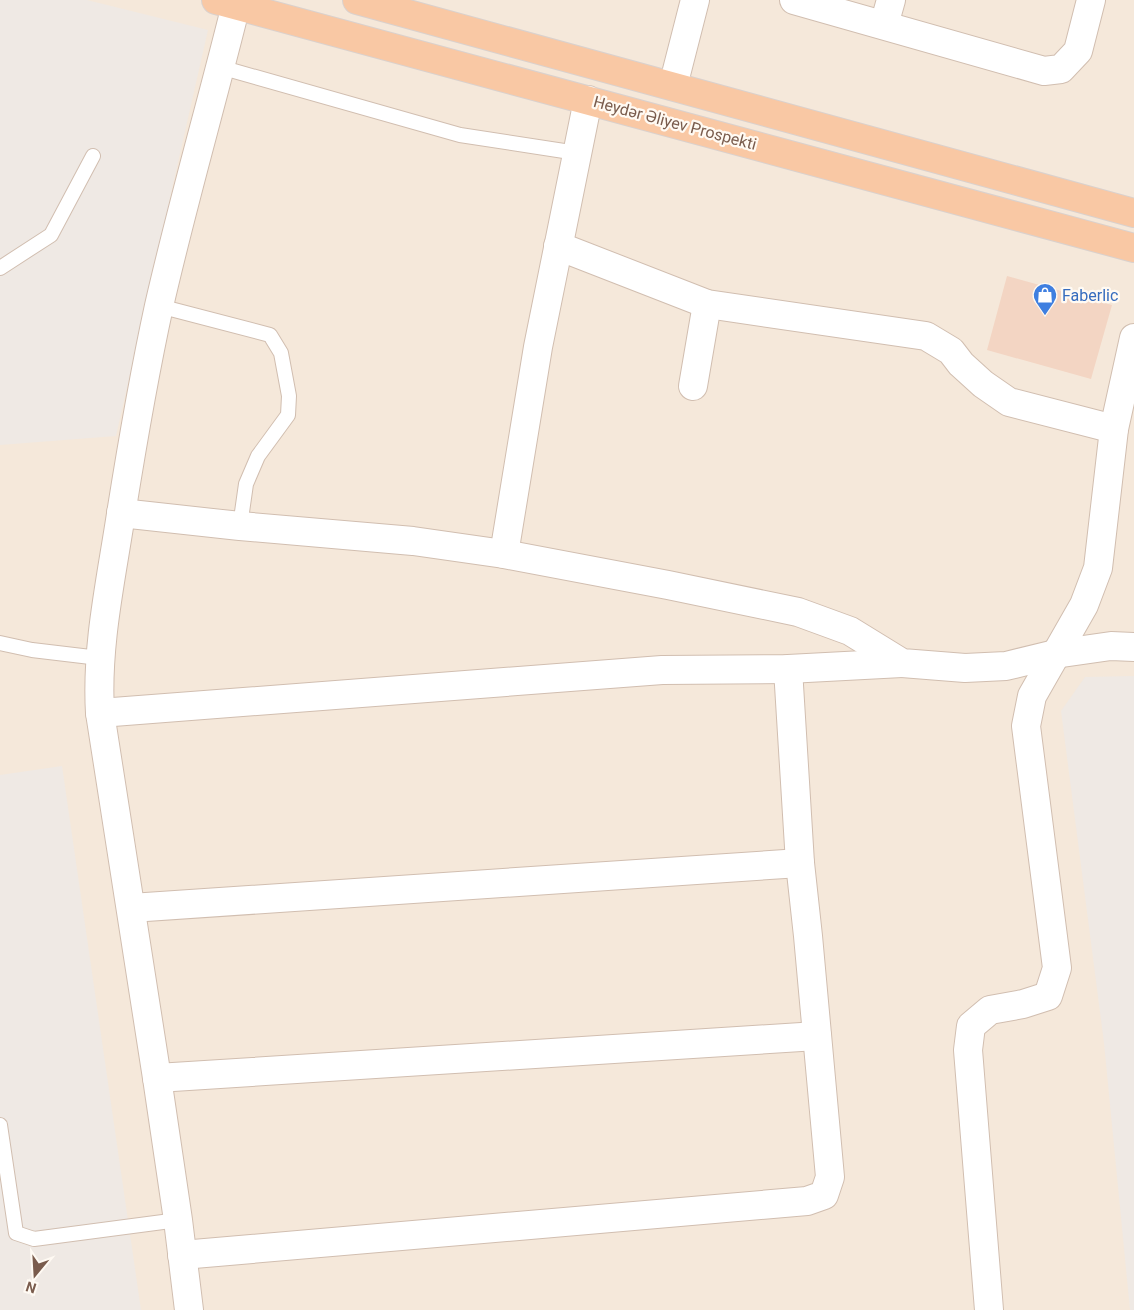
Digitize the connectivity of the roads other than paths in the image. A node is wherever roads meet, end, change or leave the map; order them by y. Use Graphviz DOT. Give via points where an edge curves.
graph roads {
  1 [pos="357,0"];
  2 [pos="695,0"];
  3 [pos="794,0"];
  4 [pos="1091,0"];
  5 [pos="226,3"];
  6 [pos="887,13"];
  7 [pos="220,67"];
  8 [pos="673,86"];
  9 [pos="588,100"];
  10 [pos="577,153"];
  11 [pos="93,156"];
  12 [pos="1134,213"];
  13 [pos="558,246"];
  14 [pos="1134,248"];
  15 [pos="0,268"];
  16 [pos="707,304"];
  17 [pos="159,306"];
  18 [pos="1134,338"];
  19 [pos="694,386"];
  20 [pos="1114,429"];
  21 [pos="121,513"];
  22 [pos="240,526"];
  23 [pos="504,554"];
  24 [pos="0,643"];
  25 [pos="1134,647"];
  26 [pos="1055,654"];
  27 [pos="99,658"];
  28 [pos="902,663"];
  29 [pos="788,669"];
  30 [pos="100,713"];
  31 [pos="800,862"];
  32 [pos="131,908"];
  33 [pos="817,1036"];
  34 [pos="157,1078"];
  35 [pos="0,1125"];
  36 [pos="178,1220"];
  37 [pos="182,1255"];
  38 [pos="188,1310"];
  39 [pos="989,1310"];
  1 -- 8 [label="highway"];
  2 -- 8 [label="street"];
  3 -- 6 [label="street"];
  4 -- 6 [label="street" via="1078,51 1061,69 1044,71"];
  5 -- 7 [label="street"];
  5 -- 9 [label="highway, Heydər Əliyev Prospekti"];
  7 -- 10 [label="lane" via="460,135"];
  7 -- 17 [label="street"];
  8 -- 12 [label="highway"];
  9 -- 10 [label="street"];
  9 -- 14 [label="highway, Heydər Əliyev Prospekti"];
  10 -- 13 [label="street"];
  11 -- 15 [label="lane" via="51,235"];
  13 -- 16 [label="street"];
  13 -- 23 [label="street"];
  16 -- 19 [label="street"];
  16 -- 20 [label="street" via="926,336 951,351 983,384 1009,402"];
  17 -- 21 [label="street"];
  17 -- 22 [label="lane" via="270,336 281,352 289,396 288,415 258,456 246,484"];
  18 -- 20 [label="street"];
  20 -- 26 [label="street" via="1098,568 1084,605"];
  21 -- 22 [label="street"];
  21 -- 27 [label="street"];
  22 -- 23 [label="street" via="413,541"];
  23 -- 28 [label="street" via="798,612 850,631"];
  24 -- 27 [label="lane"];
  25 -- 26 [label="street" via="1111,646"];
  26 -- 28 [label="street" via="1006,666 965,668"];
  26 -- 39 [label="street" via="1032,696 1026,726 1057,968 1048,996 990,1010 971,1026 968,1050"];
  27 -- 30 [label="street"];
  28 -- 29 [label="street"];
  29 -- 30 [label="street" via="662,670"];
  29 -- 31 [label="street"];
  30 -- 32 [label="street"];
  31 -- 32 [label="street"];
  31 -- 33 [label="street"];
  32 -- 34 [label="street"];
  33 -- 34 [label="street"];
  33 -- 37 [label="street" via="830,1178 824,1195 807,1201"];
  34 -- 36 [label="street"];
  35 -- 36 [label="lane" via="16,1233 34,1239"];
  36 -- 37 [label="street"];
  37 -- 38 [label="street"];
}
